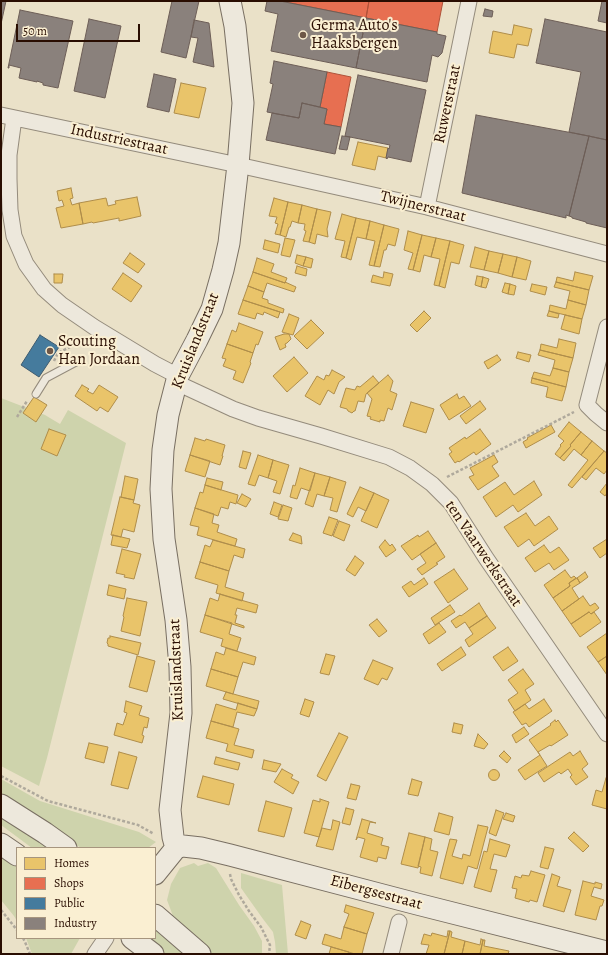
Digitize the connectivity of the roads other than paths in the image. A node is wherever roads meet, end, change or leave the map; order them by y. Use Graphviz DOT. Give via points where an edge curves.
graph roads {
  1 [pos="230,1"];
  2 [pos="469,1"];
  3 [pos="8,117"];
  4 [pos="238,165"];
  5 [pos="427,207"];
  6 [pos="607,254"];
  7 [pos="607,327"];
  8 [pos="76,362"];
  9 [pos="177,380"];
  10 [pos="36,394"];
  11 [pos="607,423"];
  12 [pos="607,734"];
  13 [pos="1,805"];
  14 [pos="1,844"];
  15 [pos="65,847"];
  16 [pos="176,848"];
  17 [pos="16,854"];
  18 [pos="156,873"];
  19 [pos="156,916"];
  20 [pos="399,922"];
  21 [pos="105,939"];
  22 [pos="133,939"];
  23 [pos="594,951"];
  24 [pos="95,954"];
  25 [pos="153,954"];
  26 [pos="200,954"];
  27 [pos="391,954"];
  1 -- 4 [label="street, Kruislandstraat" via="243,103"];
  2 -- 5 [label="street, Ruwerstraat"];
  3 -- 4 [label="street, Industriestraat"];
  3 -- 9 [label="street, ten Vaarwerkstraat" via="10,210 14,236 26,264 44,289 62,305"];
  4 -- 5 [label="street, Twijnerstraat"];
  4 -- 9 [label="street, Kruislandstraat" via="228,243 212,309"];
  5 -- 6 [label="street, Twijnerstraat"];
  7 -- 11 [label="street" via="588,405"];
  8 -- 10 [label="lane" via="46,378"];
  9 -- 12 [label="street, ten Vaarwerkstraat" via="233,409 389,457 432,484 451,503"];
  9 -- 16 [label="street, Kruislandstraat" via="168,415 161,489 164,539 180,668 181,713 170,810"];
  13 -- 15 [label="street"];
  14 -- 17 [label="street"];
  16 -- 18 [label="street"];
  16 -- 23 [label="street, Eibergsestraat" via="201,848 230,855"];
  19 -- 26 [label="street"];
  20 -- 27 [label="street"];
  21 -- 24 [label="street"];
  22 -- 25 [label="street"];
}
